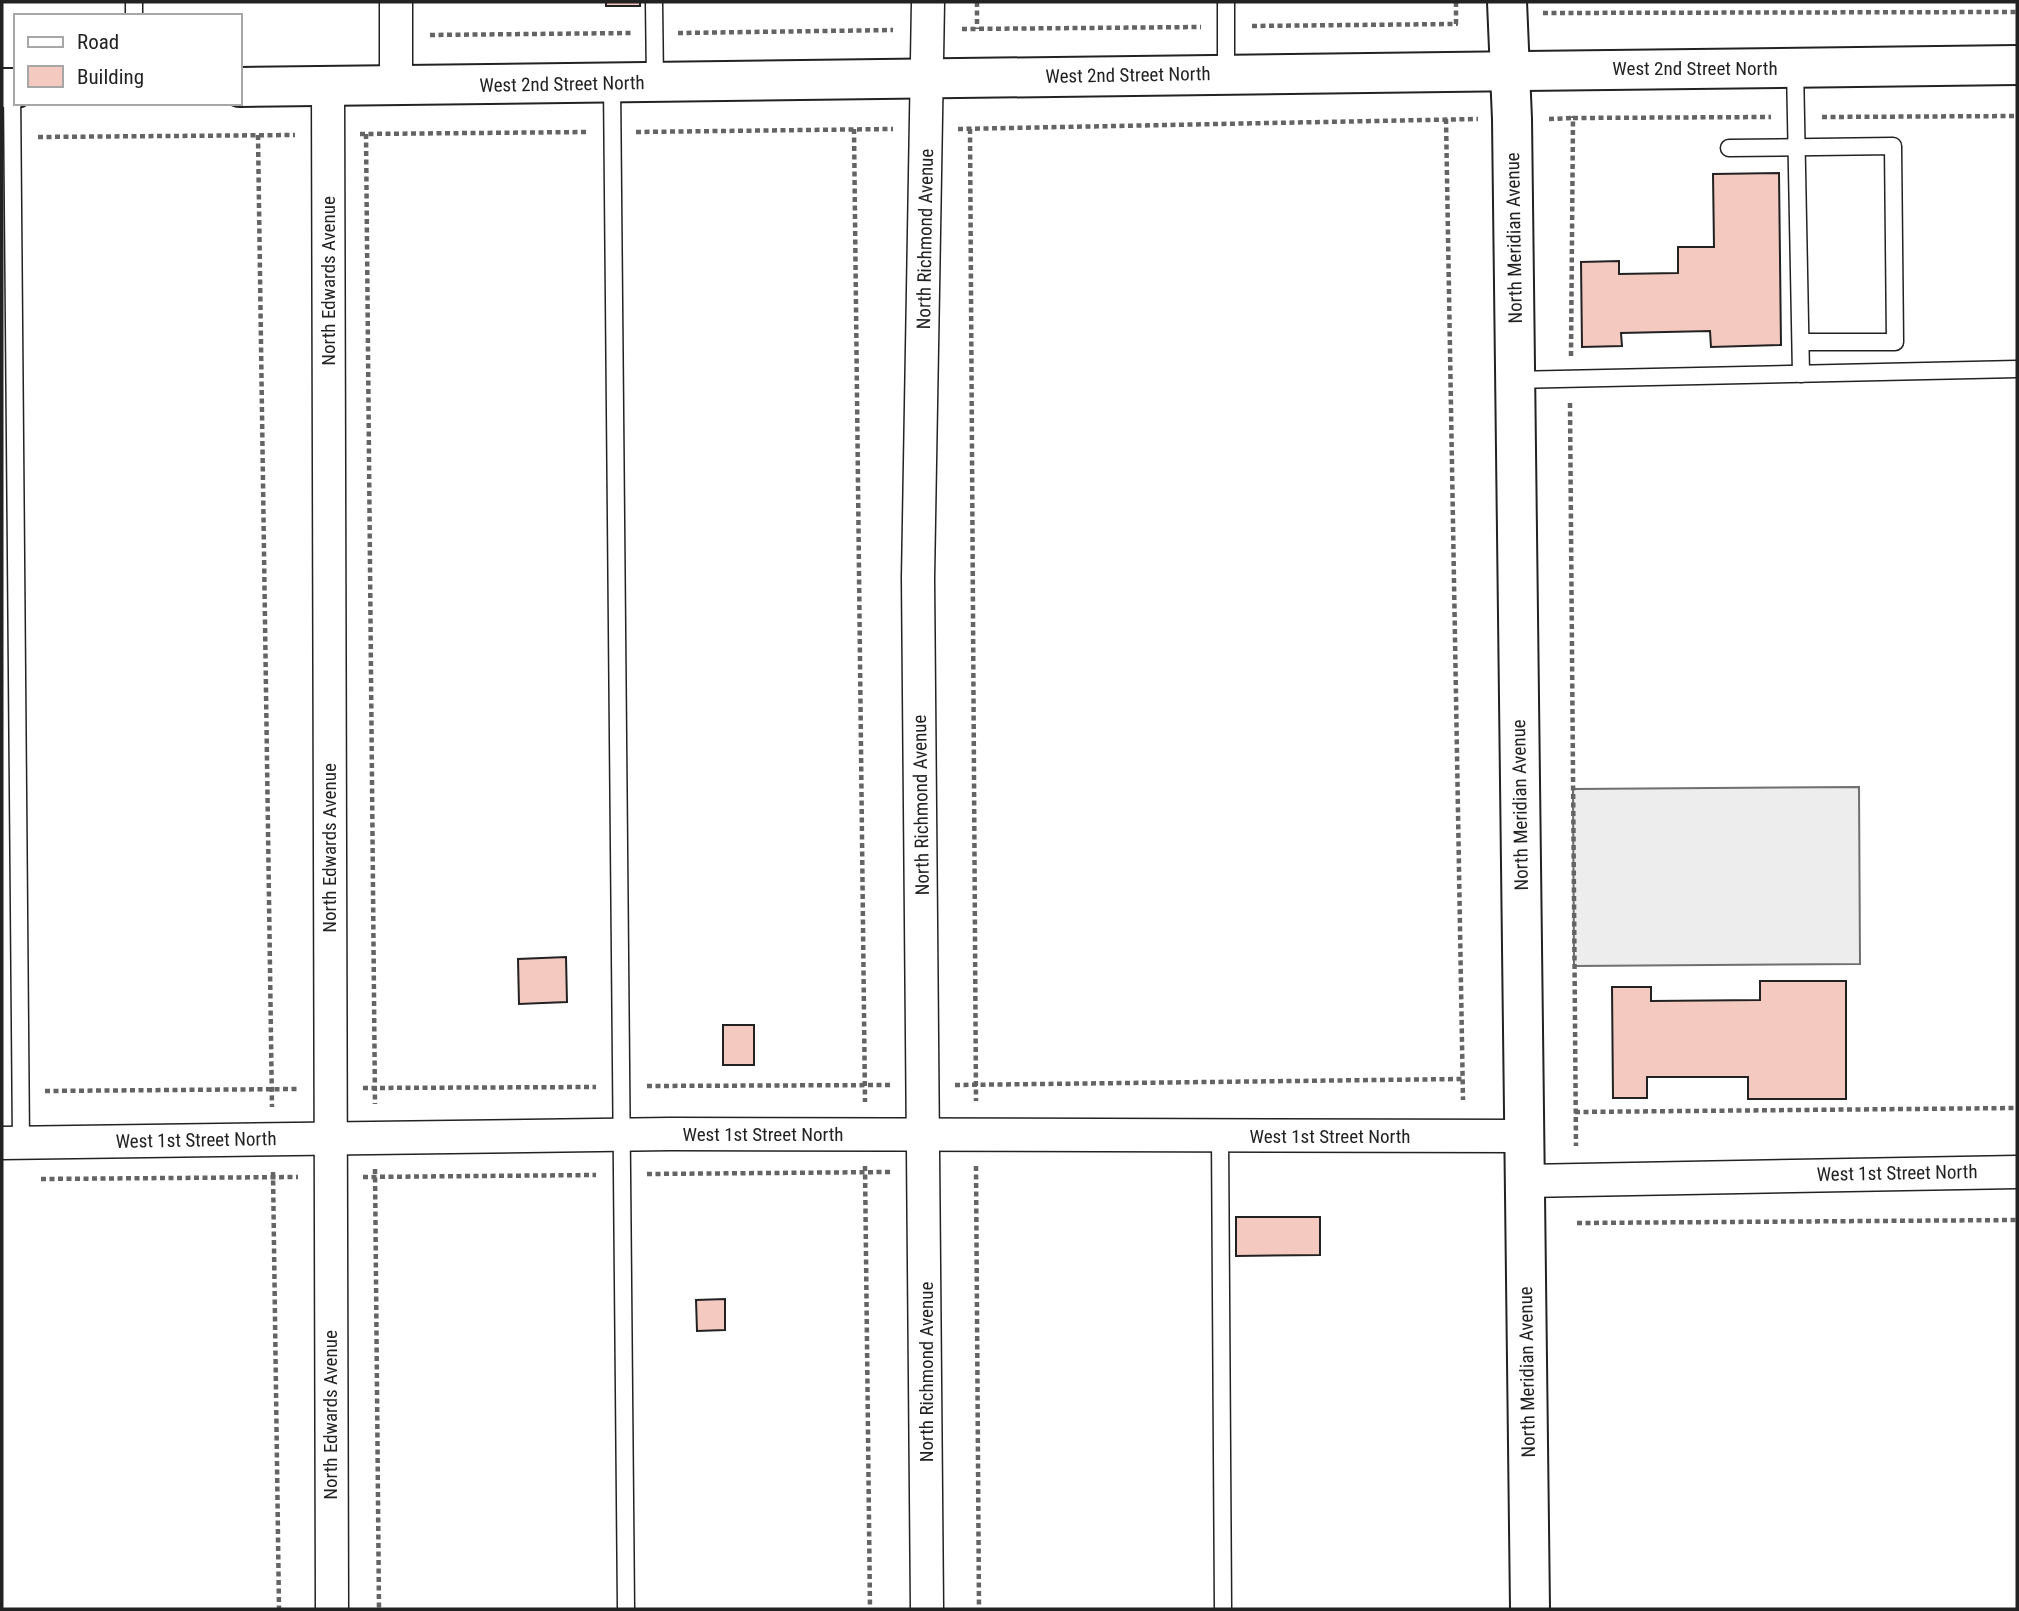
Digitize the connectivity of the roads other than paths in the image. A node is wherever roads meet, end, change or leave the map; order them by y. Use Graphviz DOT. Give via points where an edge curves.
graph roads {
  1 [pos="396,2"];
  2 [pos="654,2"];
  3 [pos="929,2"];
  4 [pos="1226,2"];
  5 [pos="1507,2"];
  6 [pos="2017,65"];
  7 [pos="1795,68"];
  8 [pos="1509,70"];
  9 [pos="1226,74"];
  10 [pos="928,79"];
  11 [pos="612,83"];
  12 [pos="655,83"];
  13 [pos="396,86"];
  14 [pos="242,87"];
  15 [pos="328,87"];
  16 [pos="10,88"];
  17 [pos="1797,146"];
  18 [pos="1729,148"];
  19 [pos="1801,342"];
  20 [pos="2017,369"];
  21 [pos="1801,374"];
  22 [pos="1516,380"];
  23 [pos="622,1135"];
  24 [pos="925,1135"];
  25 [pos="1220,1135"];
  26 [pos="1524,1136"];
  27 [pos="329,1139"];
  28 [pos="11,1143"];
  29 [pos="2017,1172"];
  30 [pos="1525,1181"];
  31 [pos="331,1609"];
  32 [pos="626,1609"];
  33 [pos="926,1609"];
  34 [pos="1223,1609"];
  35 [pos="1530,1609"];
  1 -- 13 [label="street"];
  2 -- 12 [label="lane"];
  3 -- 10 [label="street, North Richmond Avenue"];
  4 -- 9 [label="lane"];
  5 -- 8 [label="street, North Meridian Avenue"];
  6 -- 7 [label="street, West 2nd Street North"];
  7 -- 8 [label="street, West 2nd Street North"];
  7 -- 17 [label="lane"];
  8 -- 9 [label="street, West 2nd Street North"];
  8 -- 22 [label="street, North Meridian Avenue"];
  9 -- 10 [label="street, West 2nd Street North"];
  10 -- 12 [label="street, West 2nd Street North"];
  10 -- 24 [label="street, North Richmond Avenue" via="918,578"];
  11 -- 12 [label="street, West 2nd Street North"];
  11 -- 13 [label="street, West 2nd Street North"];
  11 -- 23 [label="lane"];
  13 -- 15 [label="street, West 2nd Street North"];
  14 -- 15 [label="street, West 2nd Street North"];
  15 -- 27 [label="street, North Edwards Avenue"];
  16 -- 28 [label="lane" via="21,1091"];
  17 -- 18 [label="lane"];
  17 -- 19 [label="lane"];
  17 -- 19 [label="lane" via="1894,146 1895,342"];
  19 -- 21 [label="lane"];
  20 -- 21 [label="lane"];
  21 -- 22 [label="lane"];
  22 -- 26 [label="street, North Meridian Avenue"];
  23 -- 24 [label="street, West 1st Street North"];
  23 -- 27 [label="street, West 1st Street North"];
  23 -- 32 [label="lane"];
  24 -- 25 [label="street, West 1st Street North"];
  24 -- 33 [label="street, North Richmond Avenue"];
  25 -- 26 [label="street, West 1st Street North"];
  25 -- 34 [label="lane"];
  26 -- 30 [label="street, North Meridian Avenue"];
  27 -- 28 [label="street, West 1st Street North"];
  27 -- 31 [label="street, North Edwards Avenue"];
  29 -- 30 [label="street, West 1st Street North"];
  30 -- 35 [label="street, North Meridian Avenue"];
}
